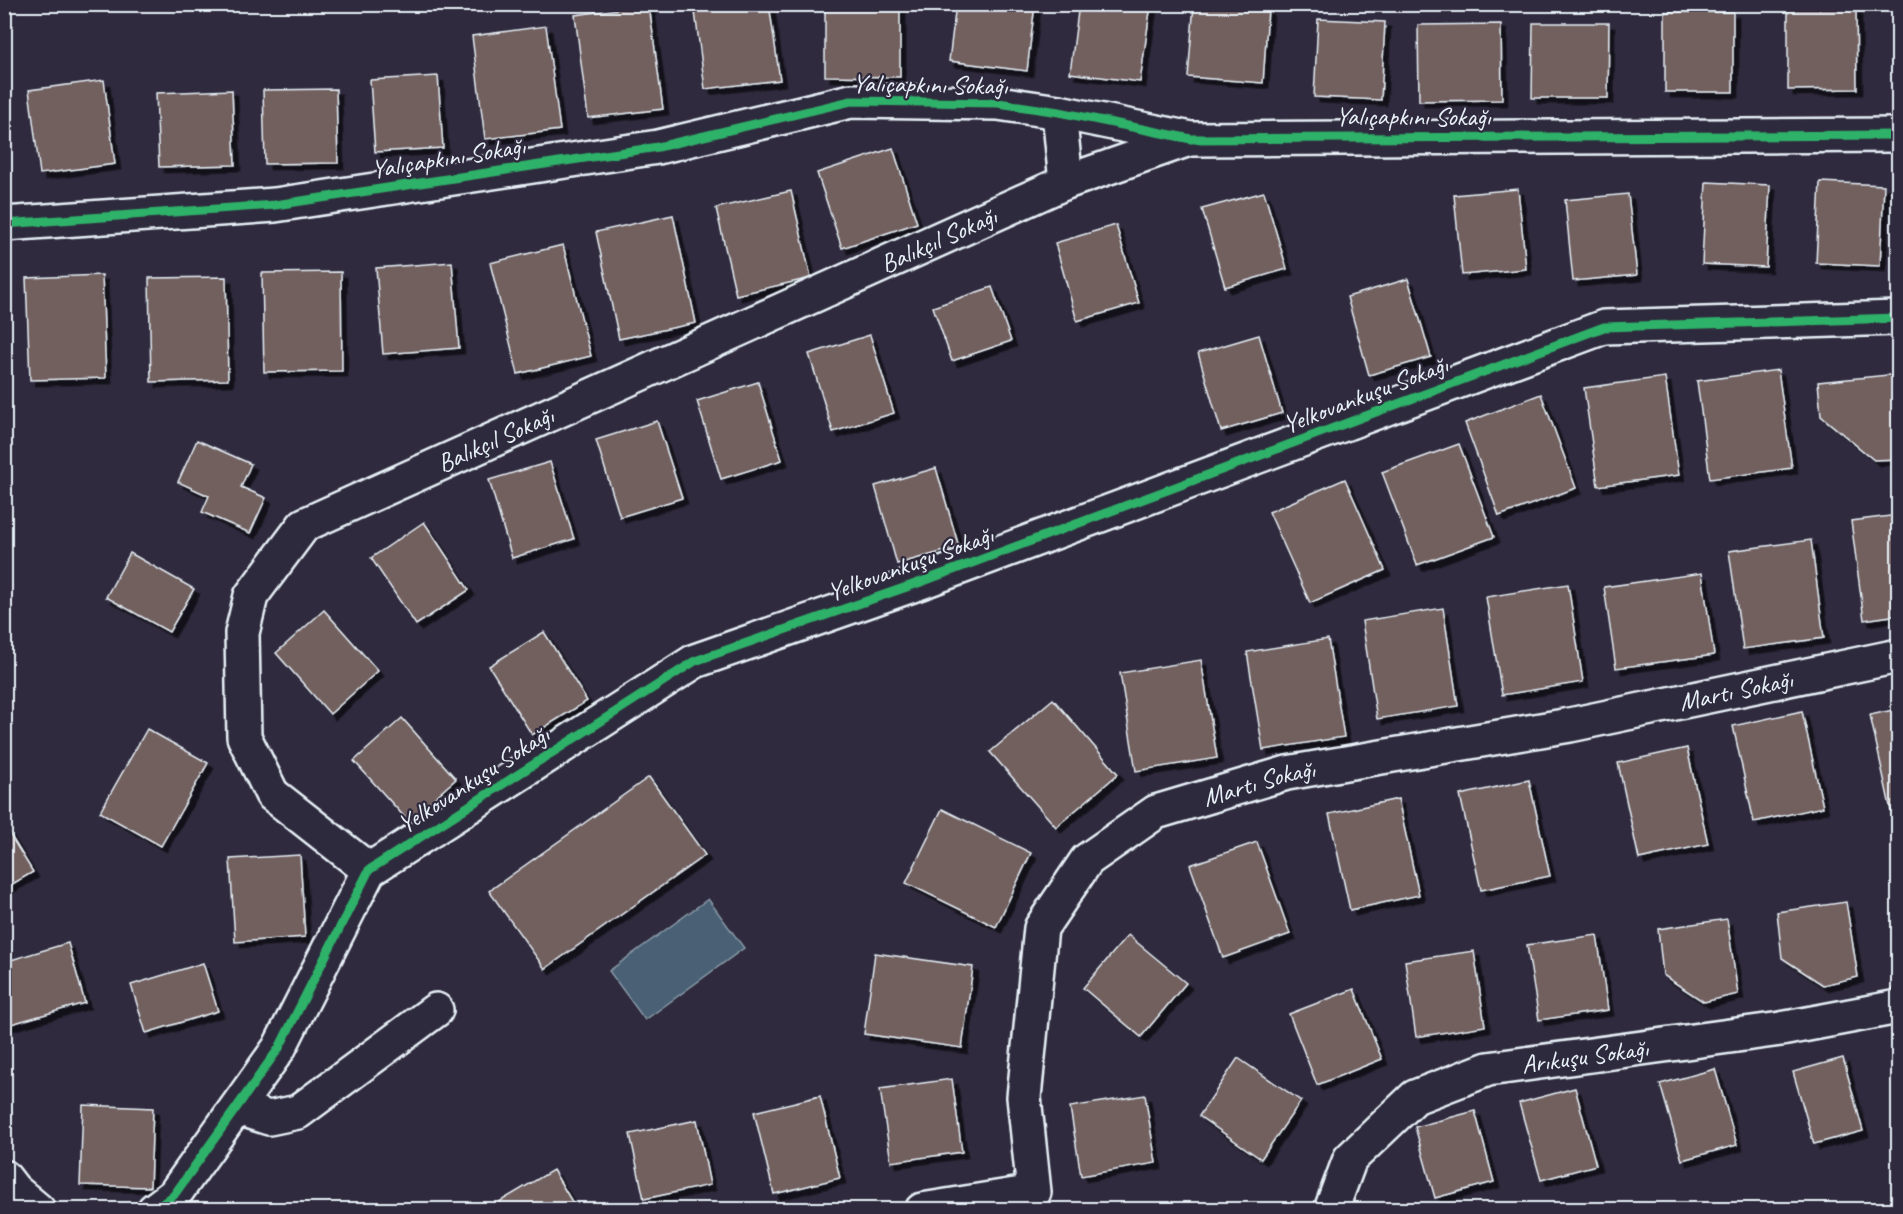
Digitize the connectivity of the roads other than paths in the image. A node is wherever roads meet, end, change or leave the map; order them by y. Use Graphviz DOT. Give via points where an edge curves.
graph roads {
  1 [pos="1059,112"];
  2 [pos="1899,135"];
  3 [pos="1191,139"];
  4 [pos="1066,182"];
  5 [pos="4,224"];
  6 [pos="1899,318"];
  7 [pos="1899,656"];
  8 [pos="369,870"];
  9 [pos="1899,1006"];
  10 [pos="436,1010"];
  11 [pos="238,1108"];
  12 [pos="4,1177"];
  13 [pos="1035,1201"];
  14 [pos="160,1208"];
  15 [pos="38,1209"];
  16 [pos="922,1209"];
  17 [pos="1331,1209"];
  1 -- 3 [label="street, Yalıçapkını Sokağı"];
  1 -- 4 [label="street"];
  1 -- 5 [label="street, Yalıçapkını Sokağı" via="998,103 851,102 658,147 275,205"];
  2 -- 3 [label="street, Yalıçapkını Sokağı"];
  3 -- 4 [label="street, Balıkçıl Sokağı"];
  4 -- 8 [label="street, Balıkçıl Sokağı" via="304,525 251,596 242,633 244,737 272,794"];
  6 -- 8 [label="street, Yelkovankuşu Sokağı" via="1604,327 921,582 696,661"];
  7 -- 13 [label="street, Martı Sokağı" via="1569,726 1287,773 1156,812 1087,860 1041,928 1024,1097"];
  8 -- 11 [label="street" via="279,1048"];
  9 -- 17 [label="street, Arıkuşu Sokağı" via="1781,1029 1488,1069 1415,1097 1350,1159"];
  10 -- 11 [label="street" via="298,1112 269,1118"];
  11 -- 14 [label="street" via="174,1195"];
  12 -- 15 [label="street"];
  13 -- 16 [label="street, Martı Sokağı"];
}
